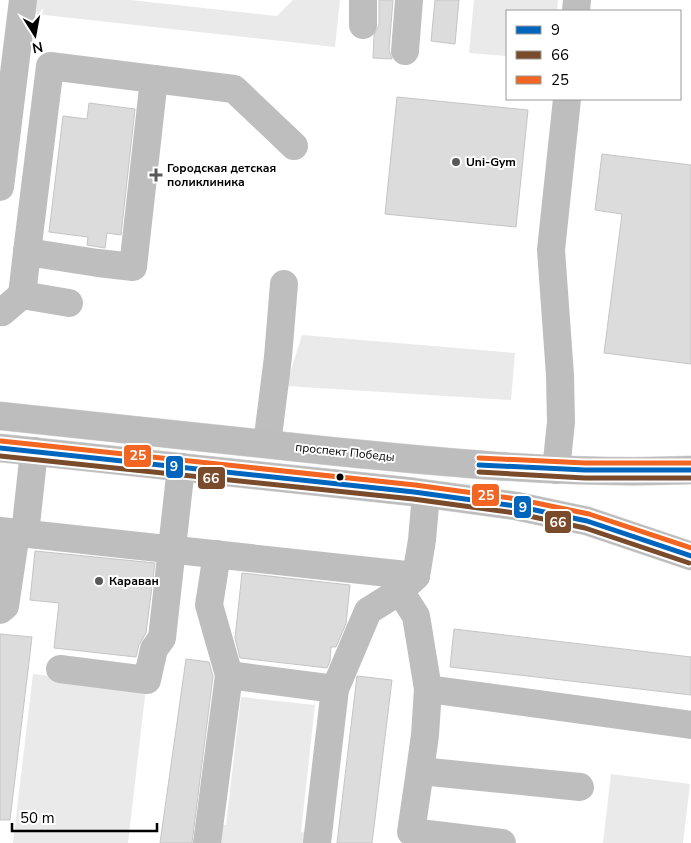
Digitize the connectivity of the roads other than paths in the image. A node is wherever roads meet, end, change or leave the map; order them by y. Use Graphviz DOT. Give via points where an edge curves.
graph roads {
  1 [pos="24,0"];
  2 [pos="409,0"];
  3 [pos="405,51"];
  4 [pos="154,78"];
  5 [pos="566,100"];
  6 [pos="294,146"];
  7 [pos="0,187"];
  8 [pos="27,252"];
  9 [pos="284,284"];
  10 [pos="22,295"];
  11 [pos="69,303"];
  12 [pos="0,312"];
  13 [pos="300,326"];
  14 [pos="278,357"];
  15 [pos="0,416"];
  16 [pos="267,444"];
  17 [pos="0,448"];
  18 [pos="34,452"];
  19 [pos="181,467"];
  20 [pos="556,470"];
  21 [pos="691,470"];
  22 [pos="426,494"];
  23 [pos="14,533"];
  24 [pos="173,549"];
  25 [pos="217,554"];
  26 [pos="691,556"];
  27 [pos="408,584"];
  28 [pos="0,610"];
  29 [pos="60,669"];
  30 [pos="229,676"];
  31 [pos="335,689"];
  32 [pos="428,689"];
  33 [pos="691,725"];
  34 [pos="420,772"];
  35 [pos="580,788"];
  36 [pos="207,843"];
  37 [pos="317,843"];
  38 [pos="502,843"];
  1 -- 7 [label="street"];
  2 -- 3 [label="street"];
  4 -- 6 [label="street" via="234,89"];
  4 -- 8 [label="street" via="50,66"];
  4 -- 8 [label="street" via="133,266 98,264"];
  5 -- 20 [label="street" via="551,250 560,375 561,422"];
  8 -- 10 [label="street"];
  9 -- 14 [label="street"];
  10 -- 11 [label="street"];
  10 -- 12 [label="street"];
  13 -- 14 [label="street"];
  14 -- 16 [label="street"];
  15 -- 16 [label="main road, проспект Победы"];
  16 -- 20 [label="main road, проспект Победы" via="404,459"];
  17 -- 18 [label="main road"];
  18 -- 19 [label="main road"];
  18 -- 23 [label="street"];
  19 -- 22 [label="main road"];
  19 -- 24 [label="street"];
  20 -- 21 [label="main road, проспект Победы"];
  22 -- 26 [label="main road" via="516,506 587,521"];
  22 -- 27 [label="street" via="422,540"];
  23 -- 24 [label="street"];
  23 -- 28 [label="street" via="5,606"];
  24 -- 25 [label="street"];
  24 -- 29 [label="street" via="162,638 154,650 147,680"];
  25 -- 27 [label="street"];
  25 -- 30 [label="street" via="209,605"];
  27 -- 31 [label="street" via="368,611"];
  27 -- 32 [label="street"];
  30 -- 31 [label="street"];
  30 -- 36 [label="street"];
  31 -- 37 [label="street"];
  32 -- 33 [label="street"];
  32 -- 34 [label="street"];
  34 -- 35 [label="street"];
  34 -- 38 [label="street" via="411,832"];
}
